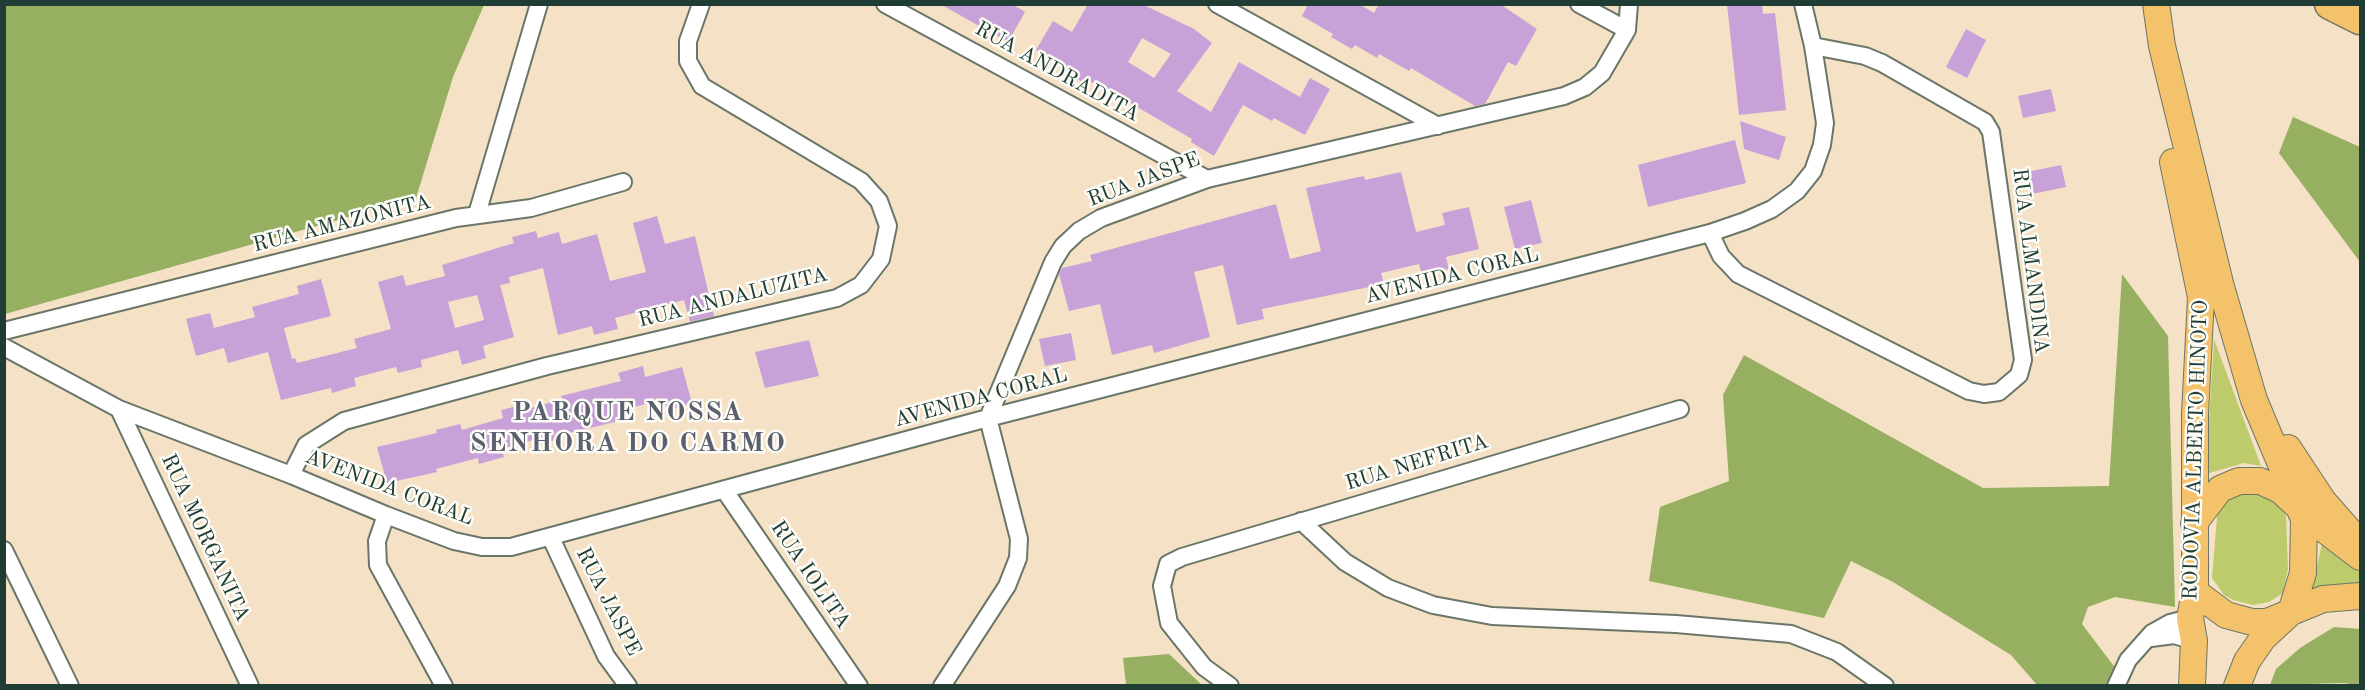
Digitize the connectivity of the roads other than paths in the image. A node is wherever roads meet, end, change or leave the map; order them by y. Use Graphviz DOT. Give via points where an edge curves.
graph roads {
  1 [pos="539,4"];
  2 [pos="701,4"];
  3 [pos="885,4"];
  4 [pos="1217,4"];
  5 [pos="1579,4"];
  6 [pos="1629,4"];
  7 [pos="1803,4"];
  8 [pos="2140,4"];
  9 [pos="2156,4"];
  10 [pos="2330,4"];
  11 [pos="2361,19"];
  12 [pos="1627,30"];
  13 [pos="1813,46"];
  14 [pos="1437,126"];
  15 [pos="1207,179"];
  16 [pos="623,182"];
  17 [pos="477,214"];
  18 [pos="1710,233"];
  19 [pos="4,331"];
  20 [pos="4,347"];
  21 [pos="2254,400"];
  22 [pos="119,409"];
  23 [pos="1680,409"];
  24 [pos="988,418"];
  25 [pos="291,475"];
  26 [pos="725,491"];
  27 [pos="2300,508"];
  28 [pos="386,515"];
  29 [pos="1301,521"];
  30 [pos="2194,523"];
  31 [pos="551,537"];
  32 [pos="2361,543"];
  33 [pos="4,550"];
  34 [pos="2361,557"];
  35 [pos="2195,592"];
  36 [pos="2361,596"];
  37 [pos="2291,612"];
  38 [pos="2192,629"];
  39 [pos="2145,641"];
  40 [pos="70,686"];
  41 [pos="250,686"];
  42 [pos="444,686"];
  43 [pos="628,686"];
  44 [pos="859,686"];
  45 [pos="942,686"];
  46 [pos="1230,686"];
  47 [pos="1884,686"];
  48 [pos="2116,686"];
  49 [pos="2193,686"];
  50 [pos="2237,686"];
  1 -- 17 [label="street"];
  2 -- 25 [label="street, RUA ANDALUZITA" via="688,41 688,61 702,86 861,181 879,201 888,226 881,259 861,285 837,298 546,366 344,421 306,445"];
  3 -- 15 [label="street, RUA ANDRADITA"];
  4 -- 14 [label="street"];
  5 -- 12 [label="street"];
  6 -- 12 [label="street, RUA JASPE"];
  7 -- 13 [label="street, AVENIDA CORAL"];
  8 -- 30 [label="main road, RODOVIA ALBERTO HINOTO" via="2201,297 2194,414"];
  9 -- 21 [label="main road, RODOVIA ALBERTO HINOTO" via="2162,46 2218,276"];
  10 -- 11 [label="highway"];
  12 -- 14 [label="street, RUA JASPE" via="1602,73 1585,87 1564,96"];
  13 -- 18 [label="street, AVENIDA CORAL" via="1825,123 1813,171 1797,190 1772,209"];
  13 -- 18 [label="street, RUA ALMANDINA" via="1882,63 1976,115 1988,127 2023,360 2019,375 1999,392 1970,391 1738,274 1721,256"];
  14 -- 15 [label="street, RUA JASPE"];
  15 -- 24 [label="street, RUA JASPE" via="1101,218 1063,246"];
  16 -- 17 [label="street, RUA AMAZONITA" via="531,208"];
  17 -- 19 [label="street, RUA AMAZONITA"];
  18 -- 24 [label="street, AVENIDA CORAL"];
  20 -- 22 [label="street, AVENIDA CORAL"];
  21 -- 27 [label="main road, RODOVIA ALBERTO HINOTO"];
  21 -- 32 [label="main road" via="2323,501"];
  22 -- 25 [label="street, AVENIDA CORAL"];
  22 -- 41 [label="street, RUA MORGANITA"];
  23 -- 29 [label="street, RUA NEFRITA"];
  24 -- 26 [label="street, AVENIDA CORAL"];
  24 -- 45 [label="street" via="1019,539 1018,558 1007,586"];
  25 -- 28 [label="street, AVENIDA CORAL"];
  26 -- 31 [label="street, AVENIDA CORAL"];
  26 -- 44 [label="street, RUA IOLITA"];
  27 -- 30 [label="main road" via="2270,484 2239,481 2213,496"];
  27 -- 34 [label="main road"];
  27 -- 37 [label="main road" via="2305,552"];
  28 -- 31 [label="street, AVENIDA CORAL" via="454,541 482,547 511,547"];
  28 -- 42 [label="street" via="377,542 378,565"];
  29 -- 46 [label="street, RUA NEFRITA" via="1182,556 1168,564 1162,586 1169,623 1204,667"];
  29 -- 47 [label="street" via="1346,562 1388,588 1433,605 1492,616 1676,624 1791,634 1837,652"];
  30 -- 35 [label="main road, RODOVIA ALBERTO HINOTO"];
  31 -- 43 [label="street, RUA JASPE" via="606,656"];
  33 -- 40 [label="street"];
  35 -- 37 [label="main road" via="2216,609 2238,619 2267,622"];
  35 -- 38 [label="main road, RODOVIA ALBERTO HINOTO"];
  36 -- 37 [label="main road" via="2323,599"];
  37 -- 50 [label="main road" via="2263,638 2247,661"];
  38 -- 39 [label="street"];
  38 -- 39 [label="street" via="2170,622"];
  38 -- 49 [label="main road, RODOVIA ALBERTO HINOTO"];
  39 -- 48 [label="street" via="2128,660"];
}
